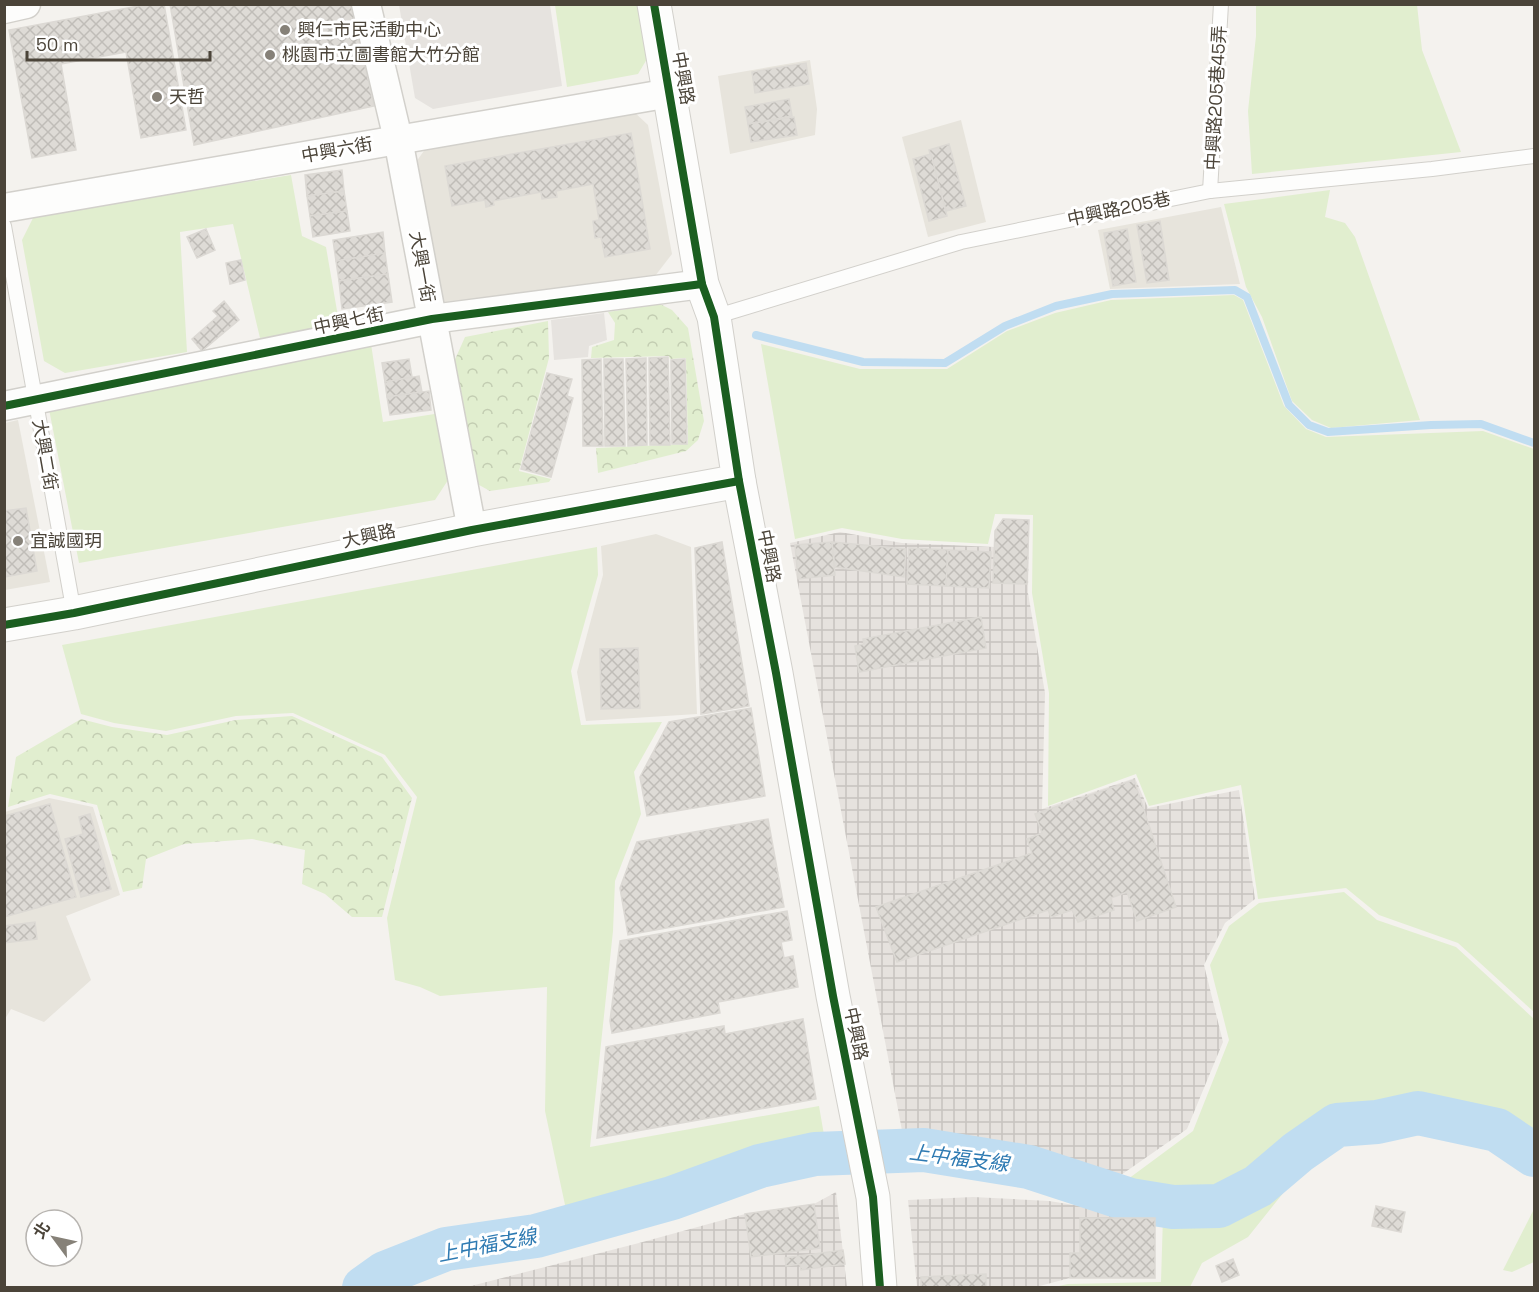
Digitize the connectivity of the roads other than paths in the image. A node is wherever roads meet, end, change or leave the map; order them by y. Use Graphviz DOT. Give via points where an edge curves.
graph roads {
  1 [pos="26,4"];
  2 [pos="366,4"];
  3 [pos="654,4"];
  4 [pos="1221,4"];
  5 [pos="4,9"];
  6 [pos="670,93"];
  7 [pos="398,139"];
  8 [pos="1534,156"];
  9 [pos="1210,190"];
  10 [pos="4,208"];
  11 [pos="4,226"];
  12 [pos="702,284"];
  13 [pos="714,317"];
  14 [pos="432,319"];
  15 [pos="35,401"];
  16 [pos="4,406"];
  17 [pos="740,481"];
  18 [pos="472,530"];
  19 [pos="74,613"];
  20 [pos="4,625"];
  21 [pos="880,1287"];
  1 -- 5 [label="street"];
  2 -- 7 [label="street, 大興一街"];
  3 -- 6 [label="street, 中興路"];
  4 -- 9 [label="lane, 中興路205巷45弄"];
  6 -- 7 [label="street, 中興六街"];
  6 -- 12 [label="street, 中興路"];
  7 -- 10 [label="street, 中興六街"];
  7 -- 14 [label="street, 大興一街"];
  8 -- 9 [label="lane, 中興路205巷"];
  9 -- 13 [label="lane, 中興路205巷" via="961,242"];
  11 -- 15 [label="lane, 大興二街"];
  12 -- 13 [label="street, 中興路"];
  12 -- 14 [label="street, 中興七街"];
  13 -- 17 [label="street, 中興路"];
  14 -- 15 [label="street, 中興七街"];
  14 -- 18 [label="street, 大興一街"];
  15 -- 16 [label="street, 中興七街"];
  15 -- 19 [label="lane, 大興二街"];
  17 -- 18 [label="street, 大興路"];
  17 -- 21 [label="street, 中興路" via="832,996 873,1197"];
  18 -- 19 [label="street, 大興路"];
  19 -- 20 [label="street, 大興路"];
}
